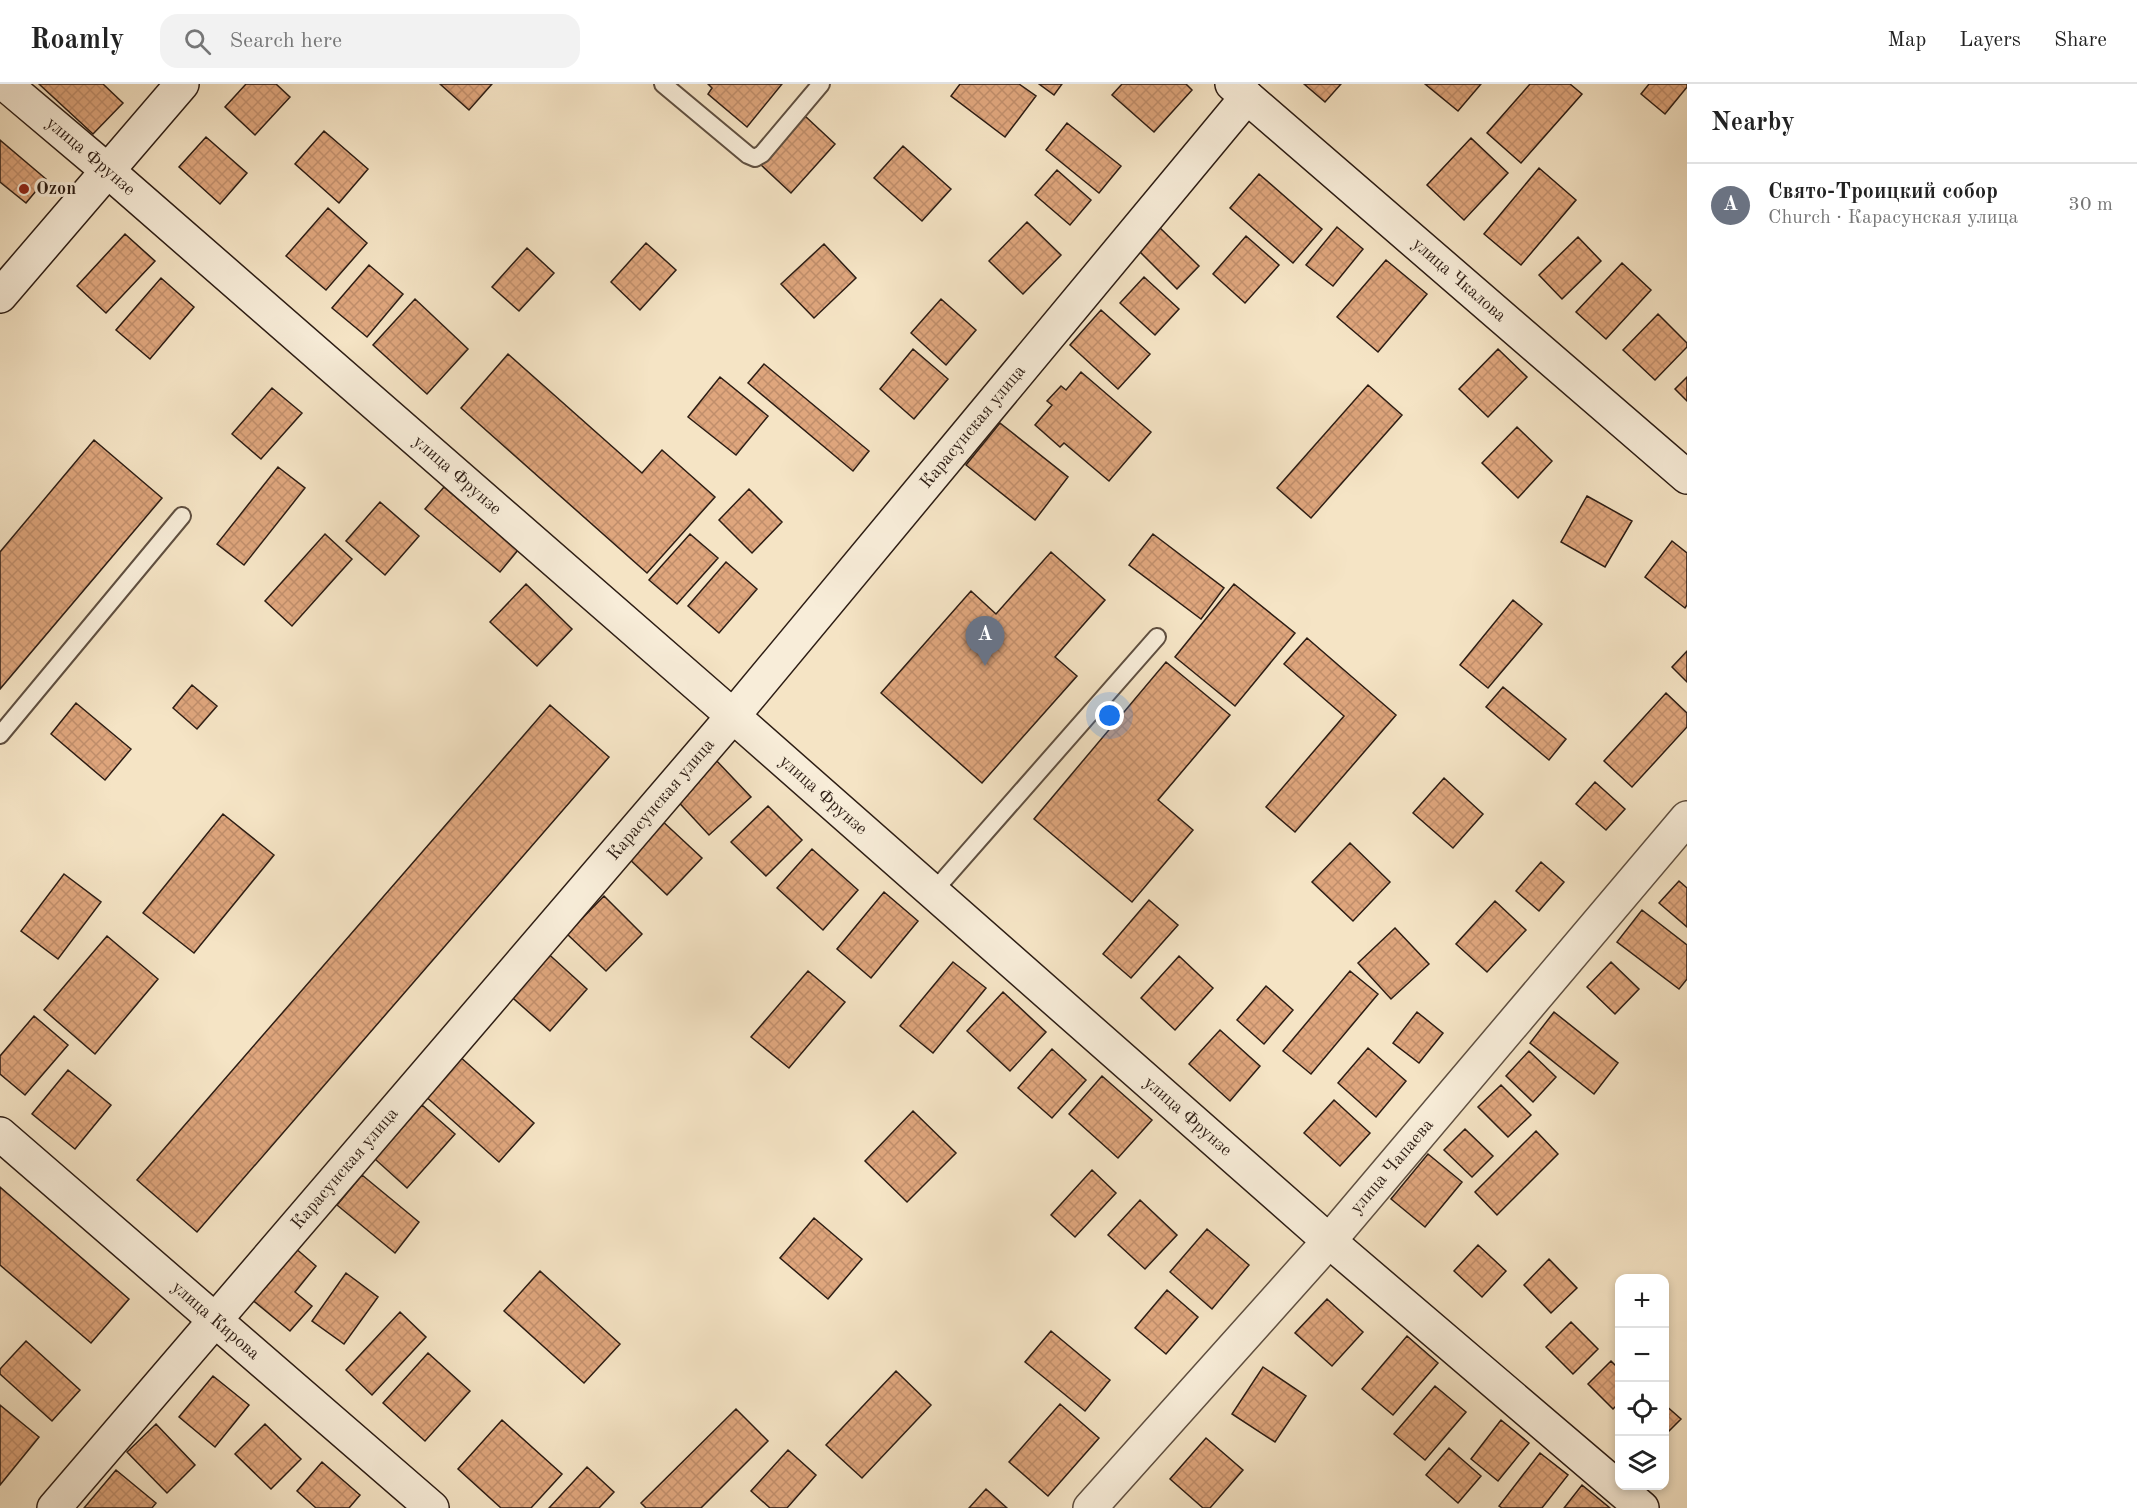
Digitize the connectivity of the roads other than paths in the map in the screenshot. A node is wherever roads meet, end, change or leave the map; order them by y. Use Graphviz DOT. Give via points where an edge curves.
graph roads {
  1 [pos="5,84"];
  2 [pos="182,84"];
  3 [pos="663,84"];
  4 [pos="821,84"];
  5 [pos="1246,88"];
  6 [pos="108,171"];
  7 [pos="0,296"];
  8 [pos="1687,477"];
  9 [pos="182,516"];
  10 [pos="1157,637"];
  11 [pos="732,716"];
  12 [pos="0,735"];
  13 [pos="1687,818"];
  14 [pos="933,892"];
  15 [pos="0,1134"];
  16 [pos="1329,1241"];
  17 [pos="215,1319"];
  18 [pos="54,1508"];
  19 [pos="432,1508"];
  20 [pos="1090,1508"];
  21 [pos="1642,1508"];
  1 -- 6 [label="street, улица Фрунзе"];
  2 -- 6 [label="street"];
  3 -- 4 [label="lane" via="755,158"];
  5 -- 8 [label="street, улица Чкалова"];
  5 -- 11 [label="street, Карасунская улица"];
  6 -- 7 [label="street"];
  6 -- 11 [label="street, улица Фрунзе"];
  9 -- 12 [label="lane"];
  10 -- 14 [label="lane"];
  11 -- 14 [label="street, улица Фрунзе"];
  11 -- 17 [label="street, Карасунская улица"];
  13 -- 16 [label="street, улица Чапаева"];
  14 -- 16 [label="street, улица Фрунзе"];
  15 -- 17 [label="street, улица Кирова"];
  16 -- 20 [label="street, улица Чапаева"];
  16 -- 21 [label="street, улица Фрунзе"];
  17 -- 18 [label="street, Карасунская улица"];
  17 -- 19 [label="street, улица Кирова"];
}
